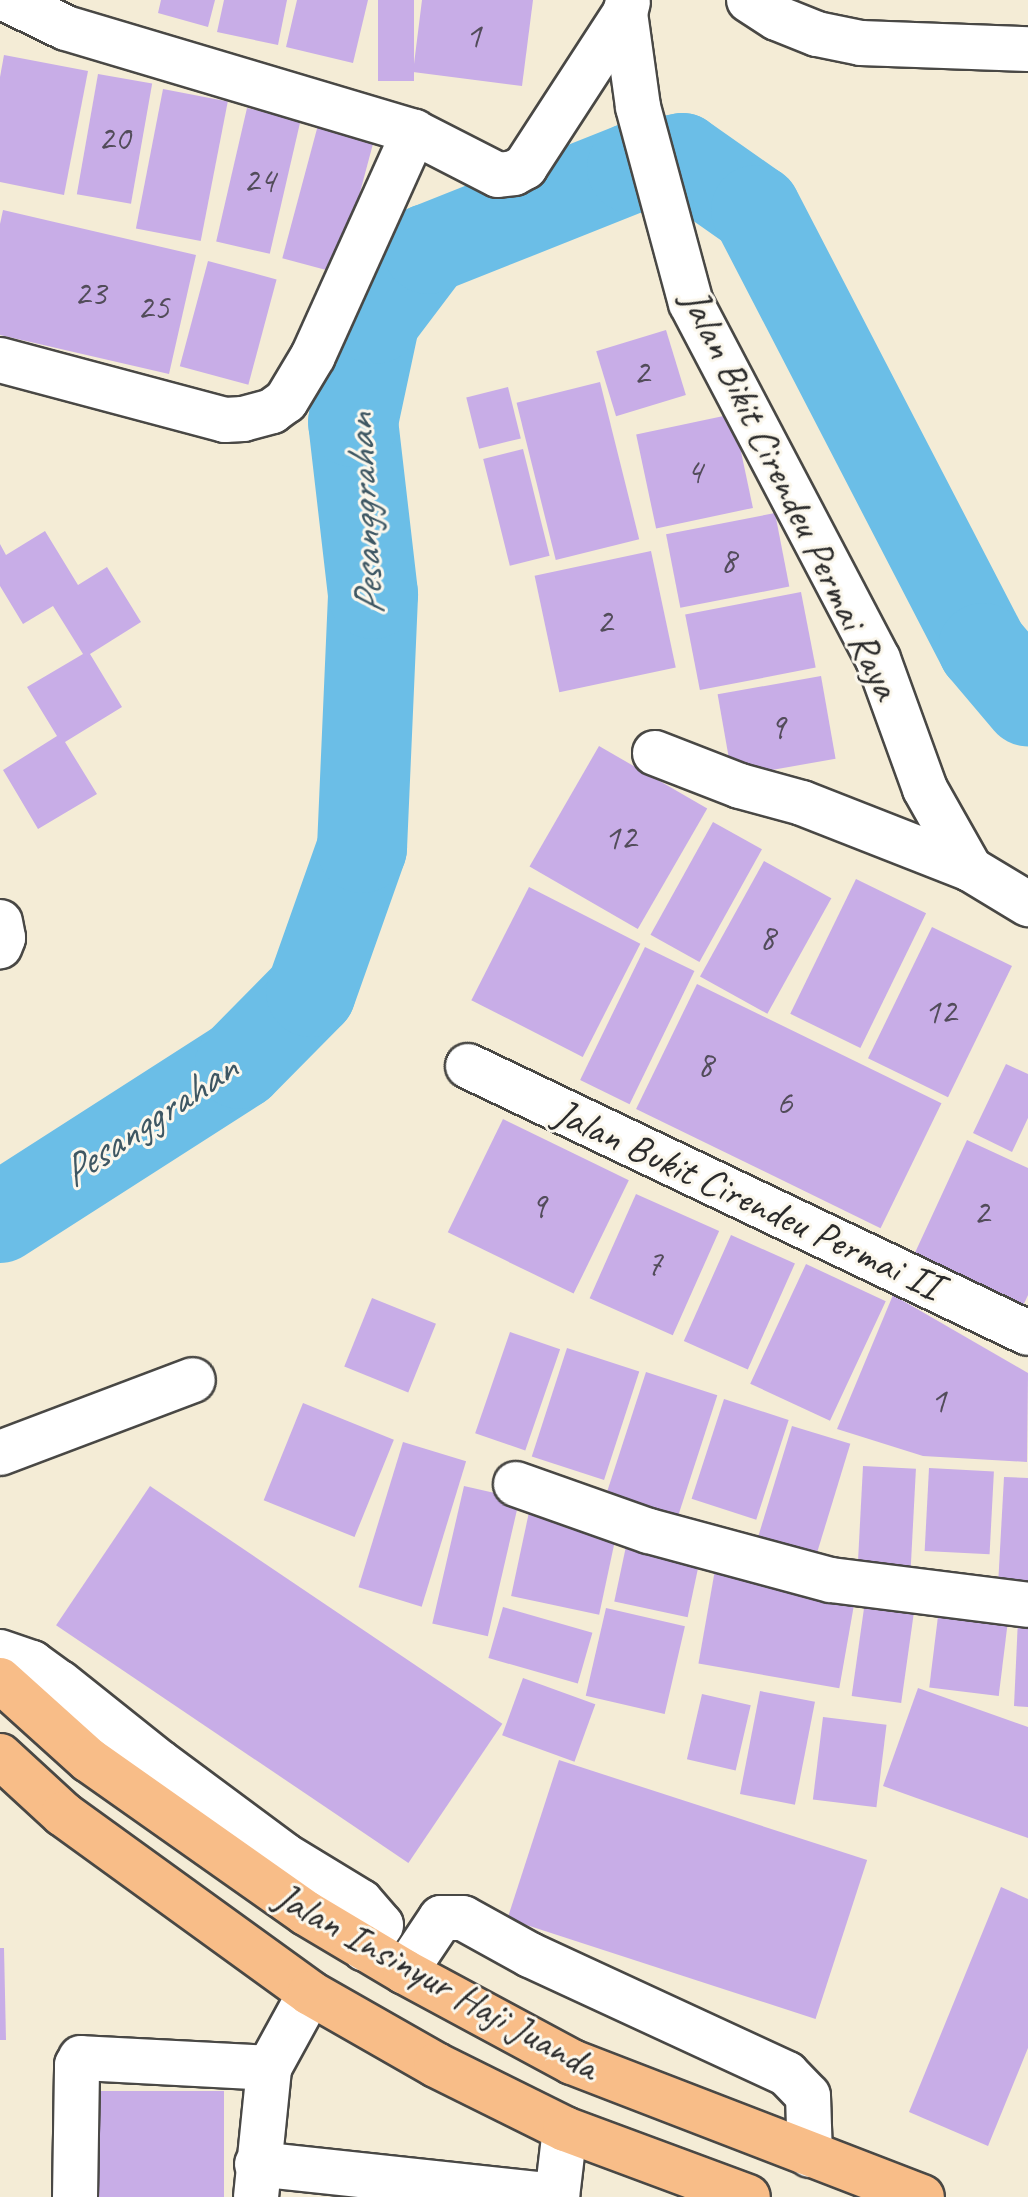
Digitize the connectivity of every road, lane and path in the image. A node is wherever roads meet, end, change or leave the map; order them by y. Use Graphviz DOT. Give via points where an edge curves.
graph roads {
  1 [pos="8,0"];
  2 [pos="749,0"];
  3 [pos="627,7"];
  4 [pos="1028,49"];
  5 [pos="414,132"];
  6 [pos="0,360"];
  7 [pos="655,753"];
  8 [pos="970,869"];
  9 [pos="1028,903"];
  10 [pos="0,922"];
  11 [pos="0,946"];
  12 [pos="468,1066"];
  13 [pos="1028,1333"];
  14 [pos="193,1380"];
  15 [pos="0,1453"];
  16 [pos="516,1484"];
  17 [pos="1028,1605"];
  18 [pos="0,1652"];
  19 [pos="0,1680"];
  20 [pos="0,1756"];
  21 [pos="365,1949"];
  22 [pos="405,1972"];
  23 [pos="310,1993"];
  24 [pos="269,2068"];
  25 [pos="565,2129"];
  26 [pos="810,2155"];
  27 [pos="257,2181"];
  28 [pos="557,2196"];
  29 [pos="75,2197"];
  30 [pos="748,2197"];
  31 [pos="922,2197"];
  1 -- 5 [label="street" via="66,28"];
  2 -- 4 [label="street" via="817,34 861,43"];
  3 -- 5 [label="street" via="525,167 498,175"];
  3 -- 8 [label="street, Jalan Bikit Cirendeu Permai Raya" via="638,107 691,303 878,659 925,789"];
  5 -- 6 [label="street" via="313,356 286,401 272,411 225,420"];
  7 -- 8 [label="street"];
  8 -- 9 [label="street"];
  10 -- 11 [label="street"];
  12 -- 13 [label="street, Jalan Bukit Cirendeu Permai II"];
  14 -- 15 [label="street"];
  16 -- 17 [label="street" via="649,1531 817,1577"];
  18 -- 21 [label="street" via="32,1663 284,1855 361,1902 381,1925"];
  19 -- 21 [label="highway, Jalan Insinyur Haji Juanda" via="89,1760 223,1857"];
  20 -- 23 [label="highway, Jalan Insinyur Haji Juanda" via="63,1814"];
  21 -- 22 [label="highway, Jalan Insinyur Haji Juanda"];
  22 -- 26 [label="highway, Jalan Insinyur Haji Juanda" via="572,2062"];
  22 -- 26 [label="street" via="441,1918 463,1918 530,1955 787,2074 805,2089 810,2104"];
  23 -- 24 [label="street"];
  23 -- 25 [label="highway, Jalan Insinyur Haji Juanda" via="436,2065"];
  24 -- 27 [label="street"];
  24 -- 29 [label="street" via="81,2058"];
  25 -- 28 [label="street"];
  25 -- 30 [label="highway, Jalan Insinyur Haji Juanda"];
  26 -- 31 [label="highway, Jalan Insinyur Haji Juanda"];
  27 -- 28 [label="street"];
}
